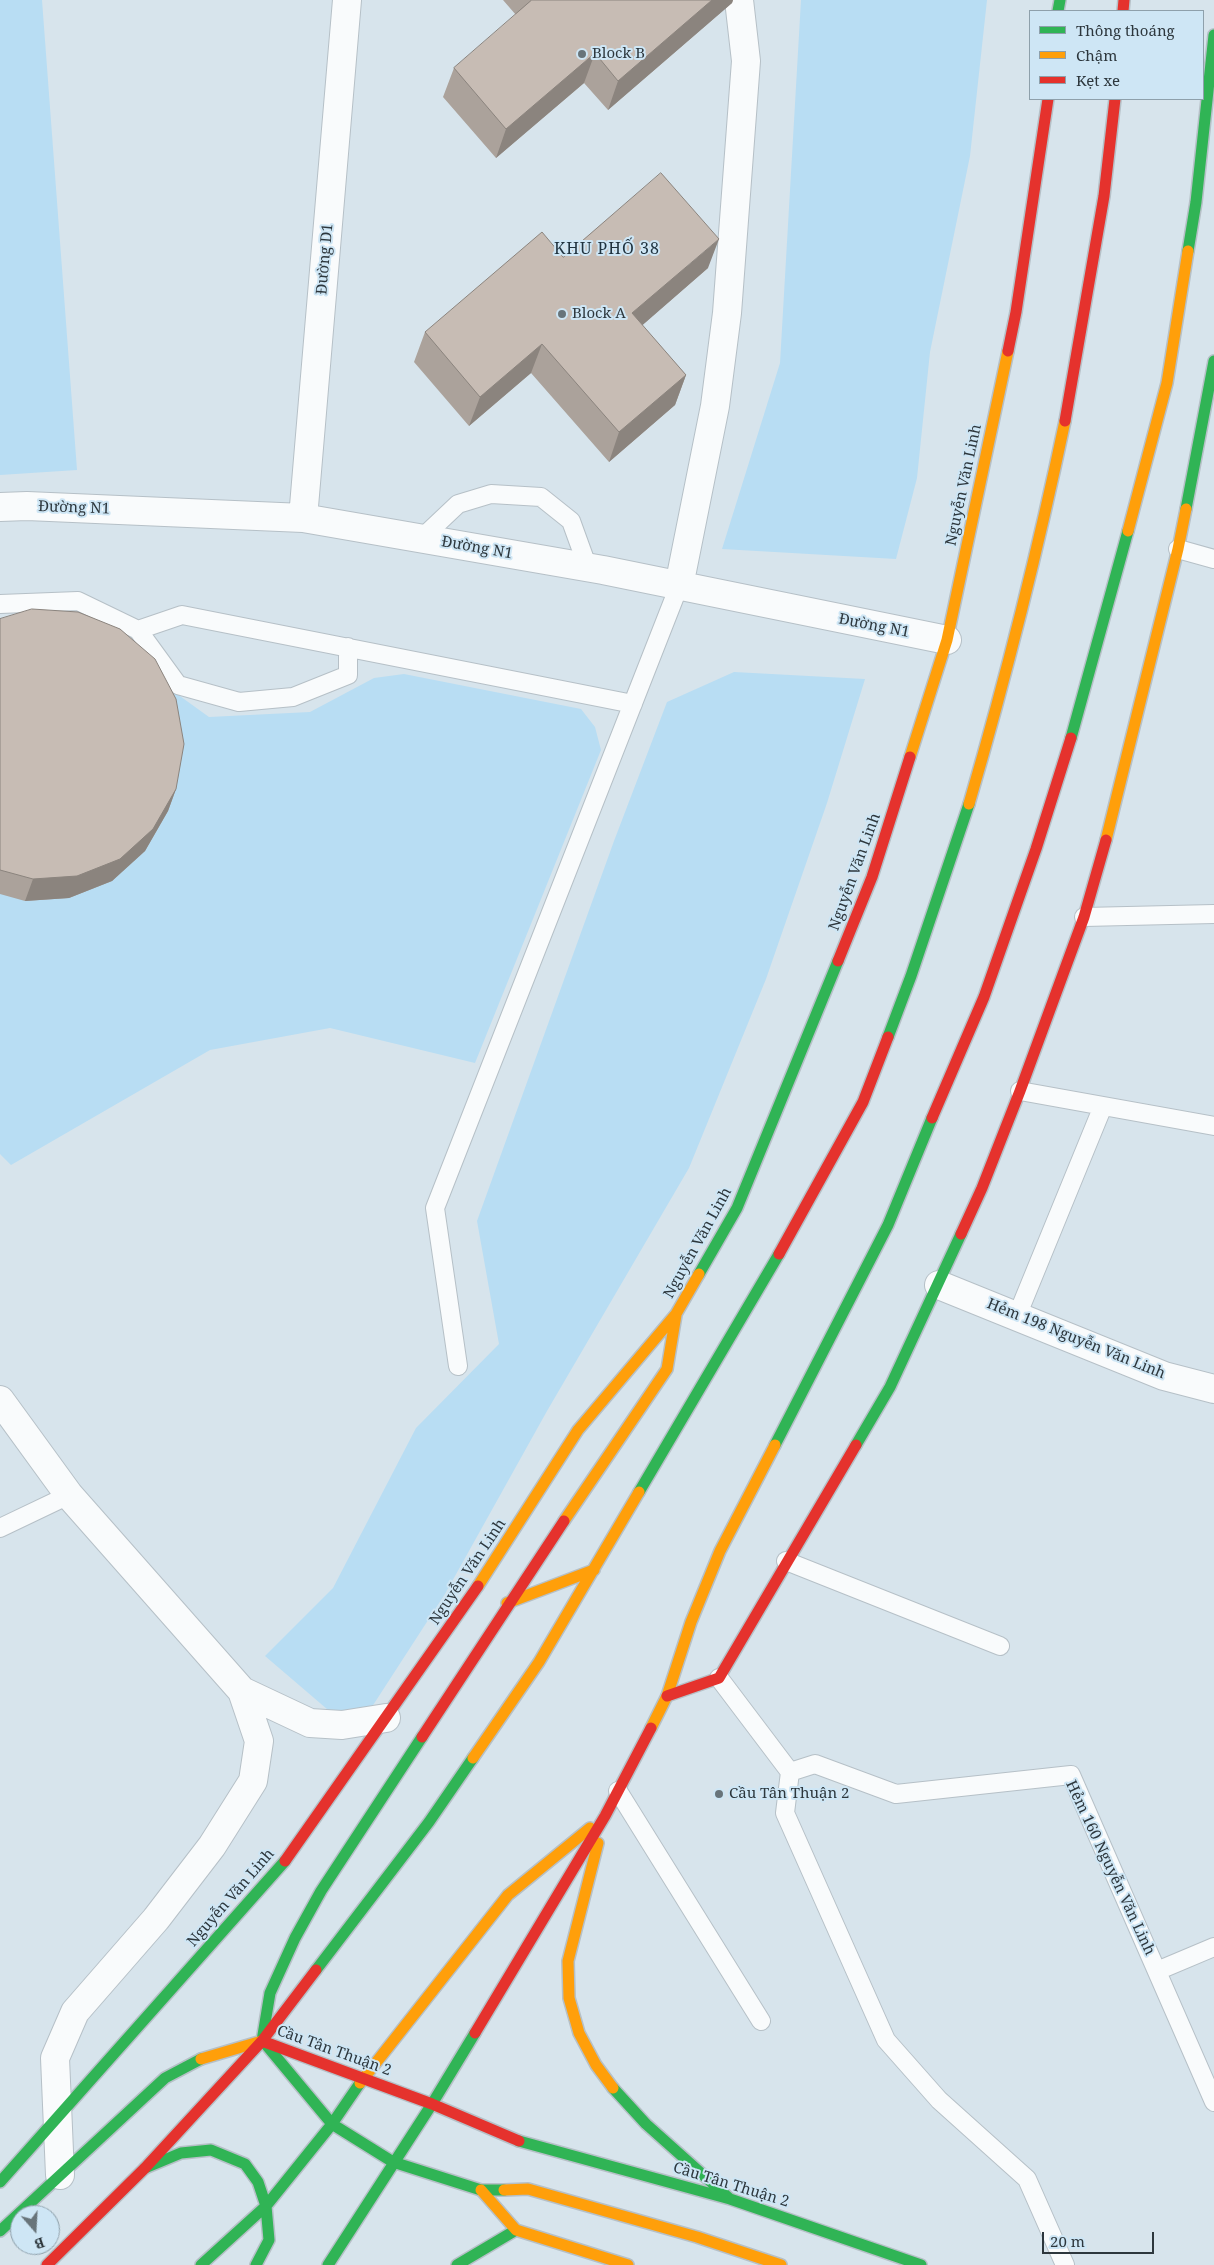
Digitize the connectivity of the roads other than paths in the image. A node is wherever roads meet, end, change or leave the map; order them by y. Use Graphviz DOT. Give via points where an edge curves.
graph roads {
  1 [pos="346,0"];
  2 [pos="739,0"];
  3 [pos="1214,35"];
  4 [pos="1048,100"];
  5 [pos="1115,100"];
  6 [pos="1214,361"];
  7 [pos="0,507"];
  8 [pos="303,518"];
  9 [pos="422,538"];
  10 [pos="1178,549"];
  11 [pos="1214,559"];
  12 [pos="588,568"];
  13 [pos="680,586"];
  14 [pos="0,604"];
  15 [pos="138,630"];
  16 [pos="947,640"];
  17 [pos="348,647"];
  18 [pos="633,704"];
  19 [pos="1214,914"];
  20 [pos="1084,917"];
  21 [pos="1020,1091"];
  22 [pos="1103,1106"];
  23 [pos="1214,1126"];
  24 [pos="939,1284"];
  25 [pos="676,1314"];
  26 [pos="1017,1316"];
  27 [pos="458,1366"];
  28 [pos="1214,1389"];
  29 [pos="0,1400"];
  30 [pos="69,1495"];
  31 [pos="0,1528"];
  32 [pos="786,1561"];
  33 [pos="594,1570"];
  34 [pos="510,1602"];
  35 [pos="486,1616"];
  36 [pos="461,1630"];
  37 [pos="437,1644"];
  38 [pos="1000,1646"];
  39 [pos="719,1678"];
  40 [pos="242,1691"];
  41 [pos="667,1696"];
  42 [pos="386,1718"];
  43 [pos="790,1772"];
  44 [pos="618,1791"];
  45 [pos="605,1816"];
  46 [pos="1214,1947"];
  47 [pos="1157,1971"];
  48 [pos="761,2021"];
  49 [pos="262,2041"];
  50 [pos="364,2077"];
  51 [pos="1214,2102"];
  52 [pos="432,2104"];
  53 [pos="58,2116"];
  54 [pos="332,2124"];
  55 [pos="393,2162"];
  56 [pos="145,2168"];
  57 [pos="60,2174"];
  58 [pos="0,2182"];
  59 [pos="481,2190"];
  60 [pos="730,2199"];
  61 [pos="266,2206"];
  62 [pos="516,2230"];
  63 [pos="0,2232"];
  64 [pos="47,2265"];
  65 [pos="201,2265"];
  66 [pos="256,2265"];
  67 [pos="328,2265"];
  68 [pos="457,2265"];
  69 [pos="628,2265"];
  70 [pos="781,2265"];
  71 [pos="921,2265"];
  72 [pos="1065,2265"];
  1 -- 8 [label="street, Đường D1"];
  2 -- 13 [label="street" via="746,61 727,313 714,406"];
  3 -- 41 [label="main road" via="1196,202 1167,383 1082,706 1036,849 984,997 888,1225 720,1551 691,1622"];
  4 -- 16 [label="main road, Nguyễn Văn Linh" via="1016,312"];
  5 -- 33 [label="main road" via="1104,196 1075,371 1042,531 1003,688 965,817 911,976 863,1102 804,1212"];
  6 -- 10 [label="main road"];
  7 -- 8 [label="street, Đường N1"];
  8 -- 9 [label="street, Đường N1"];
  9 -- 12 [label="street, Đường N1"];
  9 -- 12 [label="lane" via="458,504 491,494 541,497 571,520"];
  10 -- 11 [label="lane"];
  10 -- 20 [label="main road" via="1117,803"];
  12 -- 13 [label="street, Đường N1"];
  13 -- 16 [label="street, Đường N1"];
  13 -- 18 [label="lane"];
  14 -- 15 [label="lane" via="78,601"];
  15 -- 17 [label="lane" via="182,615"];
  15 -- 17 [label="lane" via="178,685 239,702 294,697 348,675"];
  16 -- 25 [label="main road, Nguyễn Văn Linh" via="872,877 737,1208"];
  17 -- 18 [label="lane"];
  18 -- 27 [label="lane" via="435,1208"];
  19 -- 20 [label="lane"];
  20 -- 21 [label="main road"];
  21 -- 22 [label="lane"];
  21 -- 24 [label="main road"];
  22 -- 23 [label="lane"];
  22 -- 26 [label="lane"];
  24 -- 26 [label="street, Hẻm 198 Nguyễn Văn Linh"];
  24 -- 32 [label="main road" via="890,1387"];
  25 -- 34 [label="main road" via="667,1369"];
  25 -- 37 [label="main road, Nguyễn Văn Linh" via="578,1430"];
  26 -- 28 [label="street, Hẻm 198 Nguyễn Văn Linh" via="1164,1376"];
  29 -- 30 [label="street"];
  30 -- 31 [label="lane"];
  30 -- 40 [label="street"];
  32 -- 38 [label="lane"];
  32 -- 39 [label="main road"];
  33 -- 34 [label="main road"];
  33 -- 49 [label="main road" via="539,1662 428,1822"];
  34 -- 35 [label="main road"];
  34 -- 49 [label="main road" via="322,1891 295,1938 270,1993"];
  36 -- 37 [label="main road"];
  37 -- 42 [label="main road, Nguyễn Văn Linh"];
  39 -- 41 [label="main road"];
  39 -- 43 [label="lane"];
  40 -- 42 [label="street" via="310,1723 342,1725"];
  40 -- 53 [label="street" via="259,1741 253,1781 212,1846 156,1919 75,2012 55,2058"];
  41 -- 44 [label="main road"];
  42 -- 53 [label="main road, Nguyễn Văn Linh" via="284,1863"];
  43 -- 47 [label="lane, Hẻm 160 Nguyễn Văn Linh" via="815,1764 896,1794 1071,1775"];
  43 -- 72 [label="lane" via="785,1813 886,2040 939,2100 1027,2179"];
  44 -- 45 [label="main road"];
  44 -- 48 [label="lane"];
  45 -- 50 [label="main road" via="508,1895"];
  45 -- 52 [label="main road"];
  45 -- 60 [label="main road" via="568,1960 568,1993 576,2028 596,2064 627,2107"];
  46 -- 47 [label="lane, Hẻm 160 Nguyễn Văn Linh"];
  47 -- 51 [label="lane"];
  49 -- 50 [label="main road, Cầu Tân Thuận 2"];
  49 -- 54 [label="main road, Cầu Tân Thuận 2"];
  49 -- 56 [label="main road"];
  49 -- 57 [label="main road" via="208,2056 165,2078"];
  50 -- 52 [label="main road, Cầu Tân Thuận 2"];
  50 -- 54 [label="main road"];
  52 -- 55 [label="main road"];
  52 -- 60 [label="main road, Cầu Tân Thuận 2" via="510,2139"];
  53 -- 57 [label="street"];
  53 -- 58 [label="main road, Nguyễn Văn Linh"];
  54 -- 55 [label="main road, Cầu Tân Thuận 2"];
  54 -- 61 [label="main road"];
  55 -- 59 [label="main road, Cầu Tân Thuận 2"];
  55 -- 67 [label="main road"];
  56 -- 61 [label="main road" via="181,2153 211,2150 245,2164 258,2182"];
  56 -- 64 [label="main road"];
  57 -- 63 [label="main road"];
  59 -- 62 [label="main road"];
  59 -- 70 [label="main road, Cầu Tân Thuận 2" via="528,2189 697,2237"];
  60 -- 71 [label="main road, Cầu Tân Thuận 2"];
  61 -- 65 [label="main road"];
  61 -- 66 [label="main road" via="269,2240"];
  62 -- 68 [label="main road"];
  62 -- 69 [label="main road"];
}
